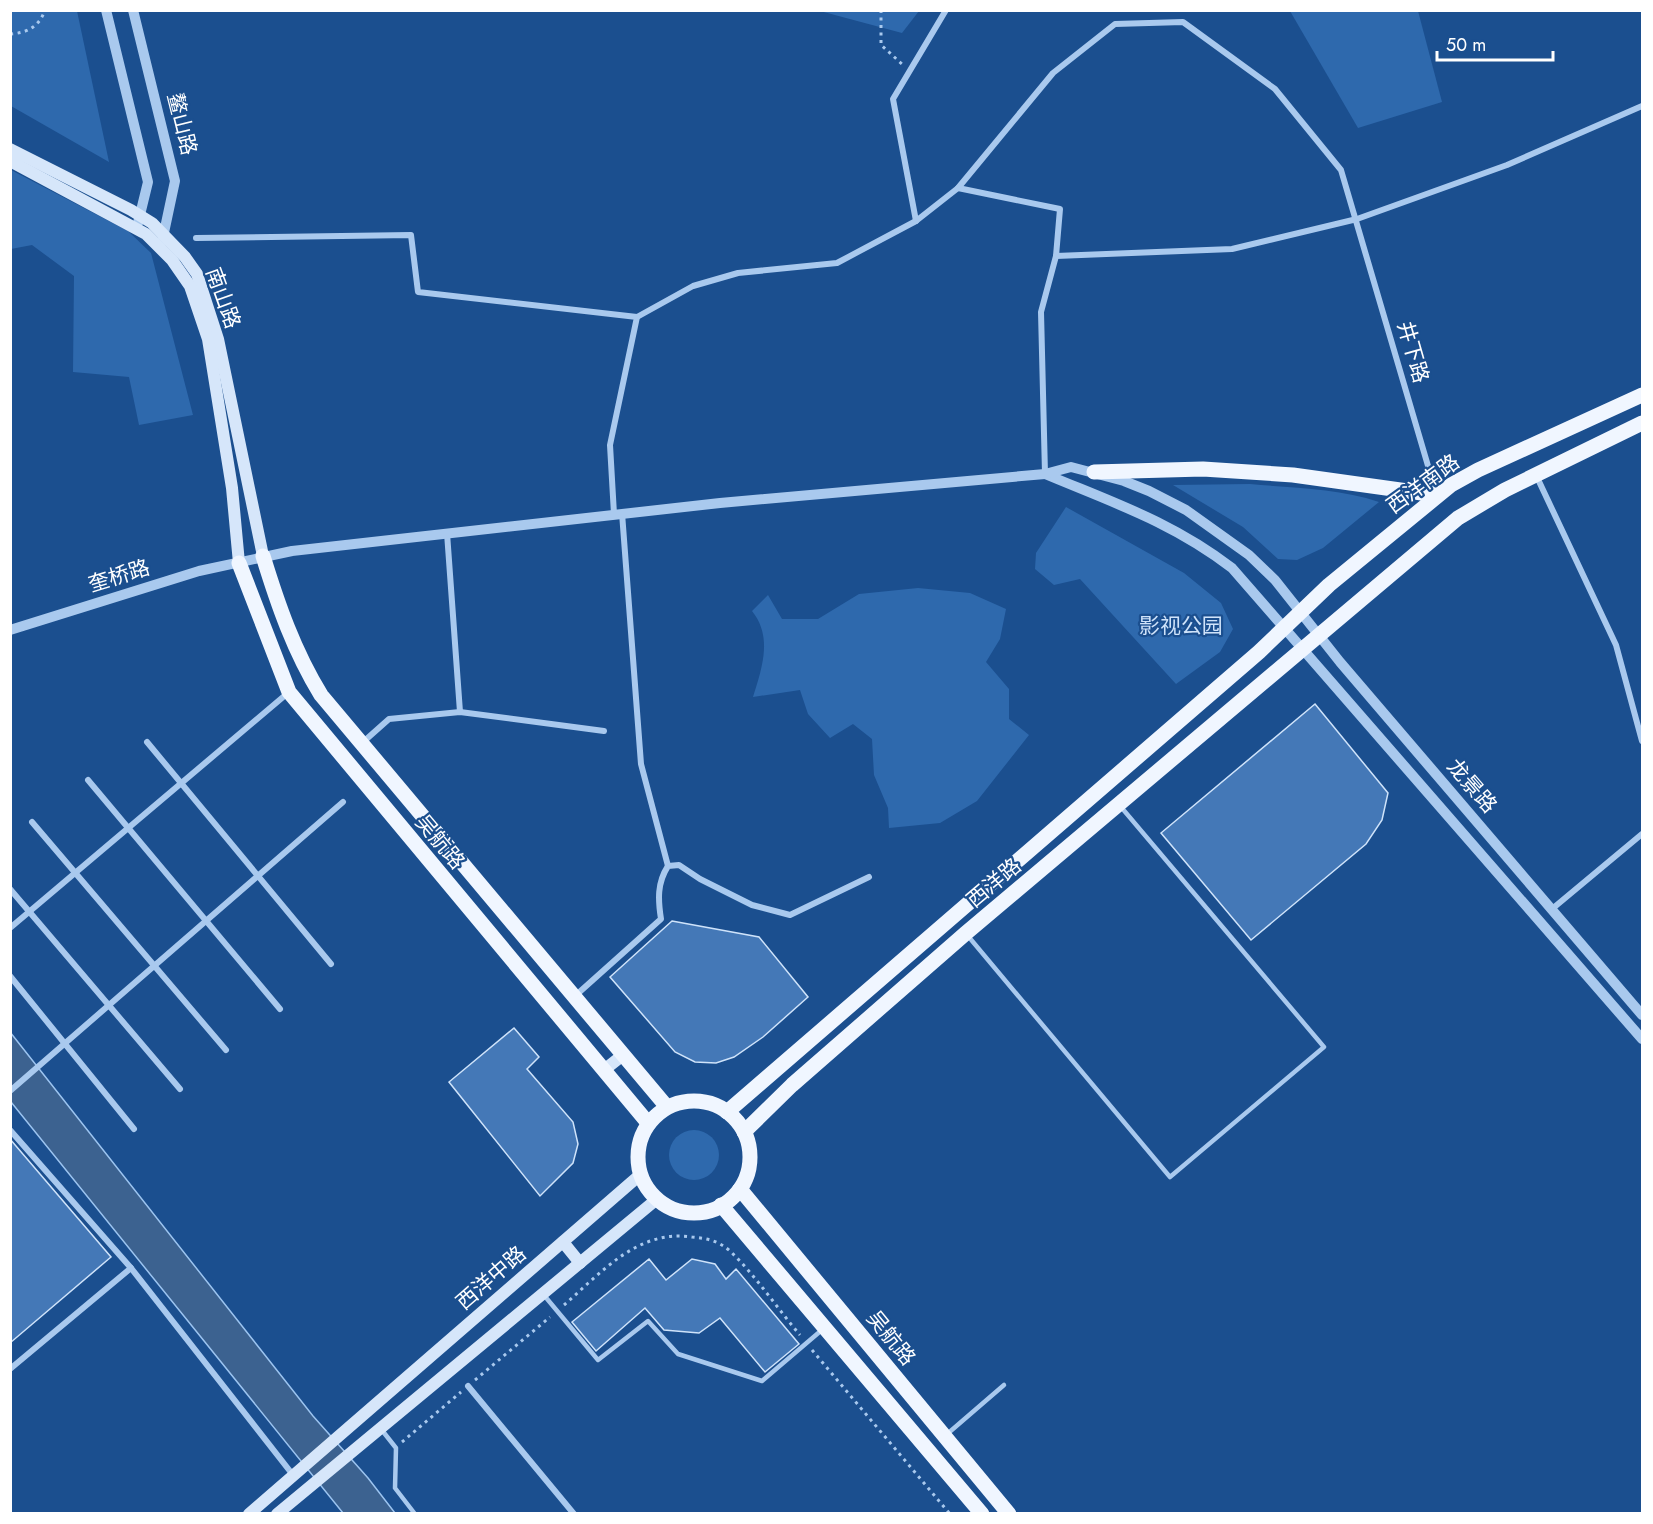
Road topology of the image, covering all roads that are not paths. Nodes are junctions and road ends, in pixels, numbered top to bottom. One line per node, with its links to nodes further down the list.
1 (106, 10): 9 (street)
2 (133, 10): 11 (street, 鳌山路)
3 (946, 10): 10 (street)
4 (1642, 106): 8 (street)
5 (10, 148): 9 (main road, 南山路)
6 (10, 161): 9 (main road, 南山路)
7 (958, 189): 8 (street, 井下路); 10 (street, 井下路); 14 (street)
8 (1357, 219): 14 (street); 21 (street, 井下路)
9 (138, 221): 11 (main road, 南山路); 13 (main road, 南山路)
10 (916, 221): 15 (street, 井下路)
11 (164, 233): 13 (street, 鳌山路); 24 (main road, 南山路)
12 (196, 238): 15 (street)
13 (161, 248): 25 (main road, 南山路)
14 (1056, 256): 19 (street)
15 (637, 317): 22 (street)
16 (1642, 395): 21 (main road, 西洋南路)
17 (1642, 423): 20 (main road)
18 (1094, 472): 19 (street, 龙景路); 21 (main road); 26 (street, 龙景路)
19 (1045, 474): 22 (street, 龙景路); 27 (street)
20 (1536, 475): 29 (main road); 35 (street)
21 (1436, 495): 26 (main road, 西洋南路)
22 (618, 514): 23 (street, 奎桥路); 45 (street)
23 (447, 533): 24 (street, 奎桥路); 33 (street)
24 (262, 556): 25 (street, 奎桥路); 37 (main road, 吴航路)
25 (239, 563): 28 (street, 奎桥路); 32 (main road, 吴航路)
26 (1301, 614): 27 (main road, 西洋南路); 29 (street, 龙景路)
27 (1286, 628): 30 (street); 31 (main road, 西洋南路)
28 (10, 630)
29 (1318, 635): 30 (main road); 50 (street, 龙景路)
30 (1303, 648): 41 (main road, 西洋路); 62 (street)
31 (1259, 652): 66 (main road, 西洋路)
32 (289, 692): 39 (street); 67 (main road, 吴航路)
33 (460, 712): 34 (street); 37 (street)
34 (604, 731)
35 (1642, 741)
36 (147, 742): 39 (street)
37 (362, 743): 58 (main road, 吴航路)
38 (88, 780): 43 (street)
39 (182, 783): 43 (street); 47 (street)
40 (343, 802): 47 (street)
41 (1119, 804): 54 (main road, 西洋路); 54 (lane)
42 (32, 822): 46 (street)
43 (129, 828): 46 (street); 52 (street)
44 (1642, 834): 50 (street)
45 (668, 866): 48 (street); 58 (street)
46 (76, 873): 51 (street); 56 (street)
47 (258, 876): 52 (street); 55 (street)
48 (869, 877)
49 (10, 889): 51 (street)
50 (1552, 909): 61 (street, 龙景路)
51 (30, 912): 53 (street); 59 (street)
52 (207, 921): 56 (street); 60 (street)
53 (10, 928)
54 (966, 933): 68 (main road, 西洋路)
55 (331, 964)
56 (155, 966): 59 (street); 64 (street)
57 (10, 976): 63 (street)
58 (574, 997): 65 (main road, 吴航路)
59 (110, 1006): 63 (street); 69 (street)
60 (280, 1009)
61 (1642, 1015)
62 (1642, 1039)
63 (65, 1044): 70 (street); 74 (street)
64 (226, 1050)
65 (623, 1054): 67 (main road); 71 (main road, 吴航路)
66 (778, 1068): 68 (main road); 72 (main road, 西洋路)
67 (604, 1070): 73 (main road, 吴航路)
68 (792, 1085): 76 (main road, 西洋路)
69 (180, 1089)
70 (10, 1091)
71 (667, 1107): 72 (main road); 73 (main road)
72 (727, 1112): 76 (main road)
73 (648, 1123): 77 (main road)
74 (134, 1129)
75 (10, 1130): 84 (street)
76 (744, 1132): 78 (main road)
77 (641, 1174): 79 (main road); 81 (main road, 西洋中路)
78 (740, 1189): 80 (main road); 83 (main road, 吴航路)
79 (657, 1199): 80 (main road); 82 (main road, 西洋中路)
80 (722, 1206): 85 (main road, 吴航路)
81 (563, 1242): 82 (main road); 93 (main road, 西洋中路)
82 (580, 1263): 86 (main road, 西洋中路)
83 (806, 1267): 85 (main road); 92 (main road, 吴航路)
84 (131, 1268): 88 (street); 93 (street)
85 (787, 1283): 87 (main road, 吴航路)
86 (543, 1294): 87 (lane); 91 (main road, 西洋中路)
87 (825, 1328): 98 (main road, 吴航路)
88 (10, 1369)
89 (1004, 1385): 92 (lane)
90 (468, 1386): 97 (street)
91 (380, 1427): 94 (main road, 西洋中路); 96 (lane)
92 (944, 1437): 99 (main road, 吴航路)
93 (294, 1476): 95 (main road, 西洋中路)
94 (281, 1509)
95 (249, 1514)
96 (415, 1514)
97 (574, 1514)
98 (982, 1514)
99 (1009, 1514)

